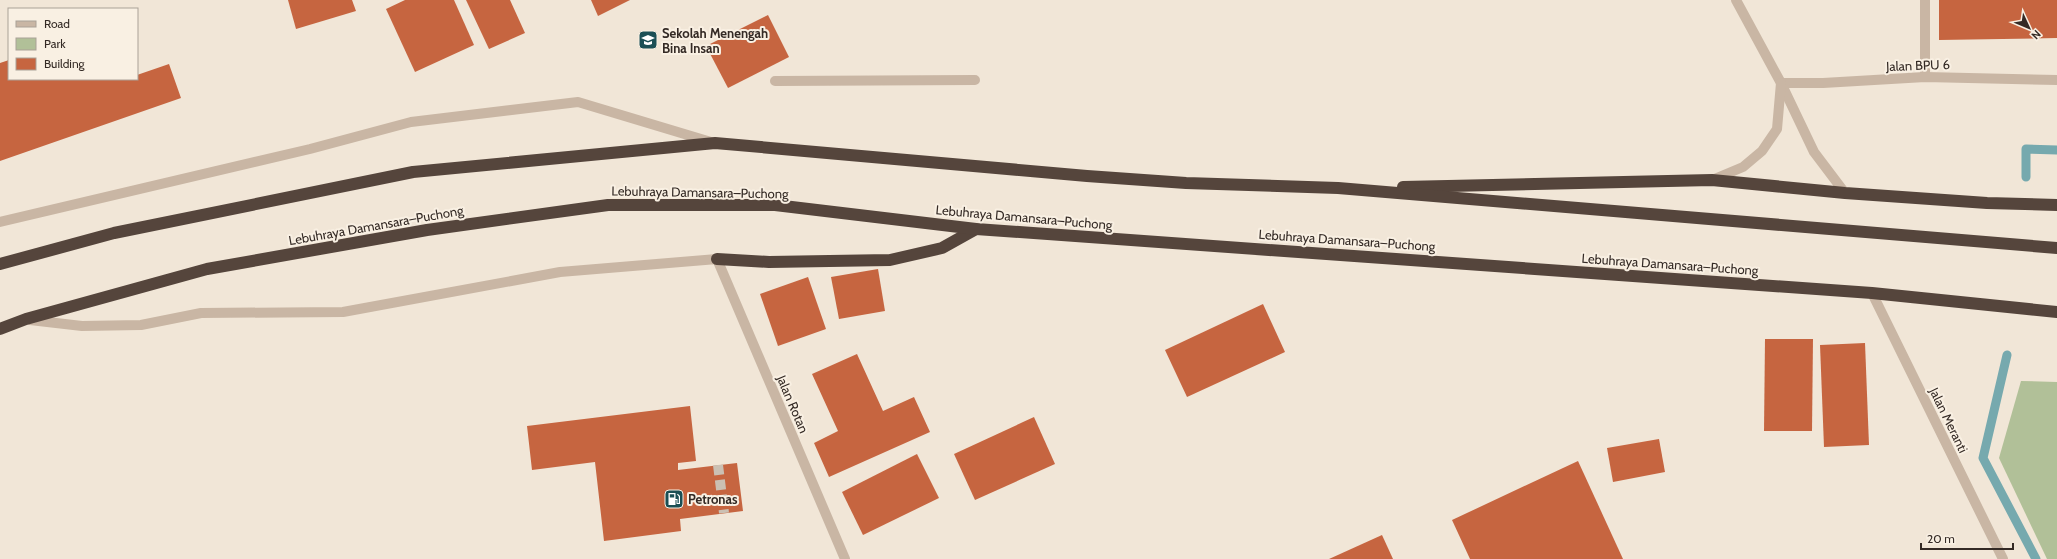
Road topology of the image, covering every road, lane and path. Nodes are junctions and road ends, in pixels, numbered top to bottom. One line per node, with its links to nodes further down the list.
1 (1736, 0): 7 (street)
2 (1925, 0): 3 (street)
3 (1925, 76): 5 (street, Jalan BPU 6); 7 (street, Jalan BPU 6)
4 (975, 80): 6 (street)
5 (2057, 80)
6 (775, 81)
7 (1781, 83): 9 (street); 11 (street)
8 (715, 143): 10 (highway); 13 (street); 17 (highway)
9 (1712, 180): 10 (highway); 11 (highway)
10 (1338, 188): 15 (highway)
11 (1845, 193): 12 (highway)
12 (2057, 205)
13 (0, 222)
14 (976, 229): 16 (highway); 18 (highway, Lebuhraya Damansara–Puchong); 20 (highway, Lebuhraya Damansara–Puchong)
15 (2057, 248)
16 (717, 258): 20 (street); 22 (street, Jalan Rotan)
17 (0, 264)
18 (1872, 293): 19 (highway, Lebuhraya Damansara–Puchong); 23 (street, Jalan Meranti)
19 (2057, 312)
20 (26, 319): 21 (highway, Lebuhraya Damansara–Puchong)
21 (0, 329)
22 (846, 559)
23 (2003, 559)

